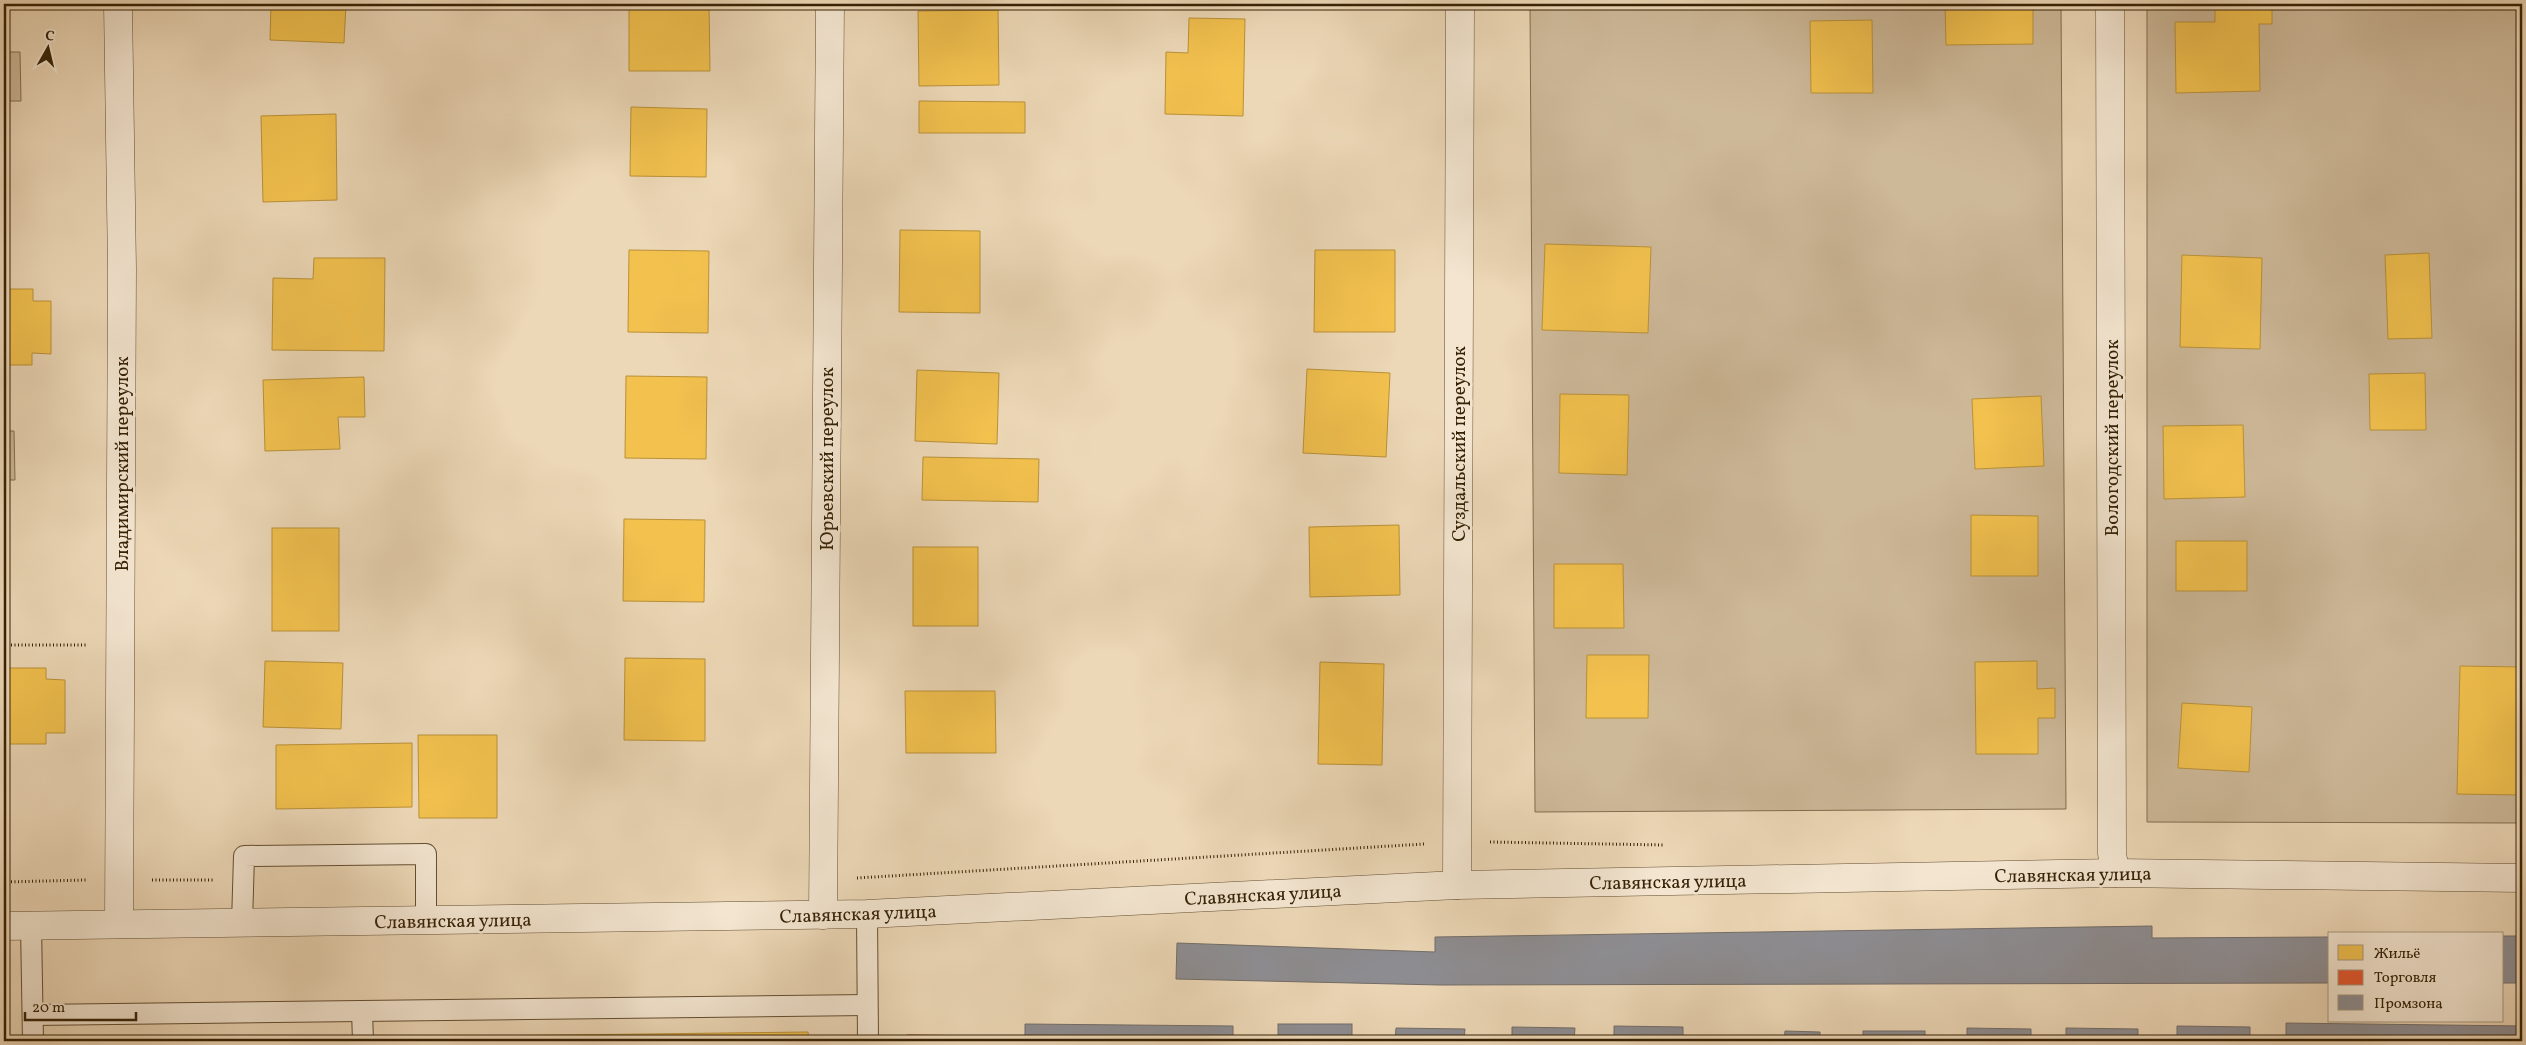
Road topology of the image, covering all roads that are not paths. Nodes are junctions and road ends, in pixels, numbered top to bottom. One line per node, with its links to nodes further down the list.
1 (118, 4): 12 (street, Владимирский переулок)
2 (830, 4): 9 (street, Юрьевский переулок)
3 (1460, 4): 7 (street, Суздальский переулок)
4 (2110, 4): 5 (street, Вологодский переулок)
5 (2115, 873): 6 (street, Славянская улица); 7 (street, Славянская улица)
6 (2522, 878)
7 (1457, 885): 8 (street, Славянская улица)
8 (867, 914): 9 (street, Славянская улица); 15 (lane)
9 (823, 915): 10 (street, Славянская улица)
10 (426, 920): 11 (street, Славянская улица); 11 (lane)
11 (242, 922): 12 (street, Славянская улица)
12 (120, 924): 13 (street, Славянская улица)
13 (31, 925): 14 (street, Славянская улица); 17 (lane)
14 (4, 926)
15 (867, 1005): 16 (lane); 20 (lane)
16 (362, 1011): 17 (lane); 19 (lane)
17 (32, 1015): 18 (lane)
18 (33, 1041)
19 (364, 1041)
20 (868, 1041)

